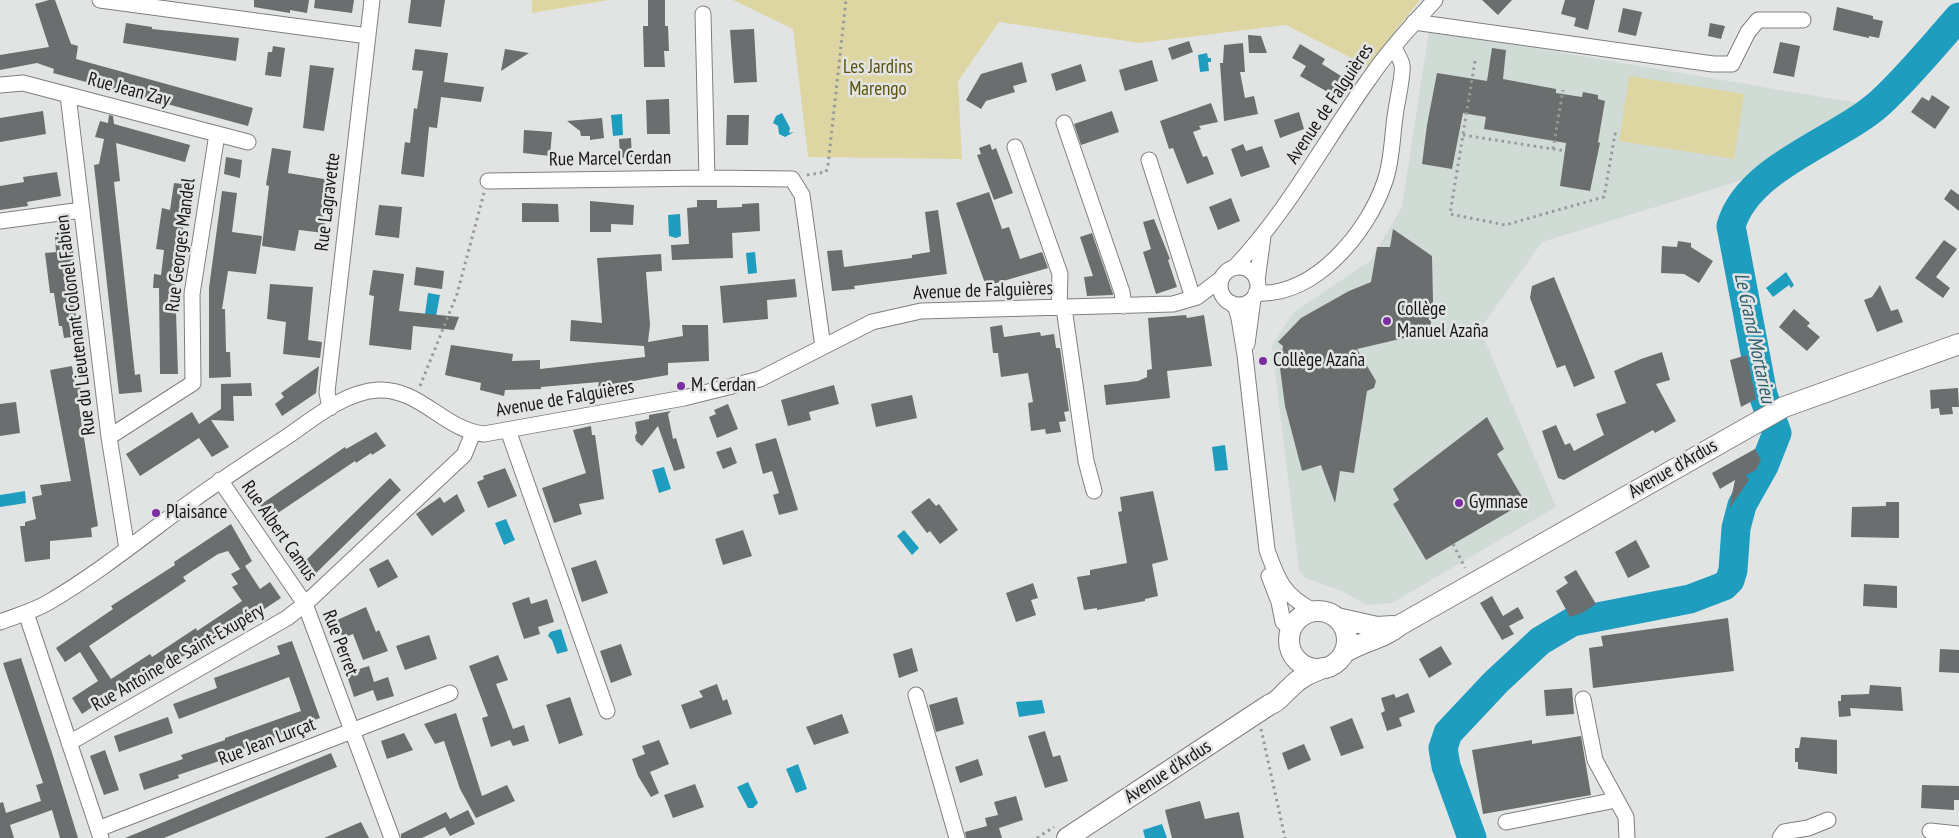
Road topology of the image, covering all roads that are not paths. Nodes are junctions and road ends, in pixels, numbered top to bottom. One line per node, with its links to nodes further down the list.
1 (100, 0): 7 (street)
2 (372, 0): 7 (street, Rue Lagravette)
3 (1435, 0): 6 (street, Avenue de Falguières)
4 (703, 14): 16 (street)
5 (1803, 20): 6 (street)
6 (1414, 22): 8 (street, Avenue de Falguières)
7 (368, 36): 31 (street, Rue Lagravette)
8 (1394, 48): 20 (street, Avenue de Falguières); 23 (street)
9 (0, 85): 10 (street, Rue Jean Zay)
10 (68, 95): 12 (street, Rue Jean Zay); 18 (street, Rue du Lieutenant Colonel Fabien)
11 (1064, 123): 26 (street)
12 (217, 134): 13 (street, Rue Jean Zay); 34 (street, Rue Georges Mandel)
13 (248, 142)
14 (1015, 147): 27 (street)
15 (1149, 160): 24 (street)
16 (707, 178): 17 (street, Rue Marcel Cerdan); 29 (street, Rue Marcel Cerdan)
17 (488, 181)
18 (82, 210): 19 (street); 34 (street, Rue du Lieutenant Colonel Fabien)
19 (0, 221)
20 (1264, 234): 21 (street, Avenue de Falguières); 23 (street, Avenue de Falguières)
21 (1234, 268): 22 (street); 23 (street)
22 (1222, 278): 24 (street, Avenue de Falguières); 25 (street)
23 (1256, 291): 25 (street); 30 (street, Avenue de Falguières)
24 (1195, 298): 25 (street, Avenue de Falguières); 26 (street, Avenue de Falguières)
25 (1228, 301): 30 (street)
26 (1124, 306): 27 (street, Avenue de Falguières)
27 (1061, 308): 29 (street, Avenue de Falguières); 36 (street)
28 (1959, 344): 44 (main road, Avenue d'Ardus)
29 (823, 347): 32 (street, Avenue de Falguières)
30 (1245, 355): 38 (street)
31 (330, 408): 33 (street, Avenue de Falguières); 35 (street, Avenue de Falguières)
32 (508, 430): 33 (street, Avenue de Falguières); 52 (street)
33 (473, 433): 39 (street, Rue Perret)
34 (109, 437): 37 (street, Rue du Lieutenant Colonel Fabien)
35 (220, 480): 37 (street, Avenue de Falguières); 39 (street, Rue Albert Camus)
36 (1094, 491)
37 (126, 549): 41 (street, Avenue de Falguières)
38 (1268, 550): 40 (street); 45 (street)
39 (304, 604): 53 (street, Rue Perret); 54 (street, Rue Antoine de Saint-Exupéry)
40 (1314, 611): 42 (main road); 45 (main road)
41 (26, 613): 43 (street, Avenue de Falguières); 54 (street)
42 (1337, 618): 44 (main road, Avenue d'Ardus); 46 (main road)
43 (0, 622)
44 (1400, 625): 46 (main road, Avenue d'Ardus)
45 (1291, 638): 47 (main road); 51 (main road, Avenue d'Ardus)
46 (1344, 653): 47 (main road)
47 (1323, 668): 51 (main road, Avenue d'Ardus)
48 (450, 693): 53 (street, Rue Jean Lurçat)
49 (916, 695): 62 (street)
50 (1583, 699): 55 (street)
51 (1269, 705): 63 (main road, Avenue d'Ardus)
52 (607, 711)
53 (352, 731): 59 (street, Rue Jean Lurçat); 61 (street, Rue Perret)
54 (69, 743): 59 (street)
55 (1616, 800): 57 (street); 64 (street)
56 (1828, 820): 65 (street)
57 (1506, 822)
58 (1930, 832): 60 (street)
59 (99, 834)
60 (1959, 834)
61 (392, 838)
62 (957, 838)
63 (1067, 838)
64 (1627, 838)
65 (1780, 838)

